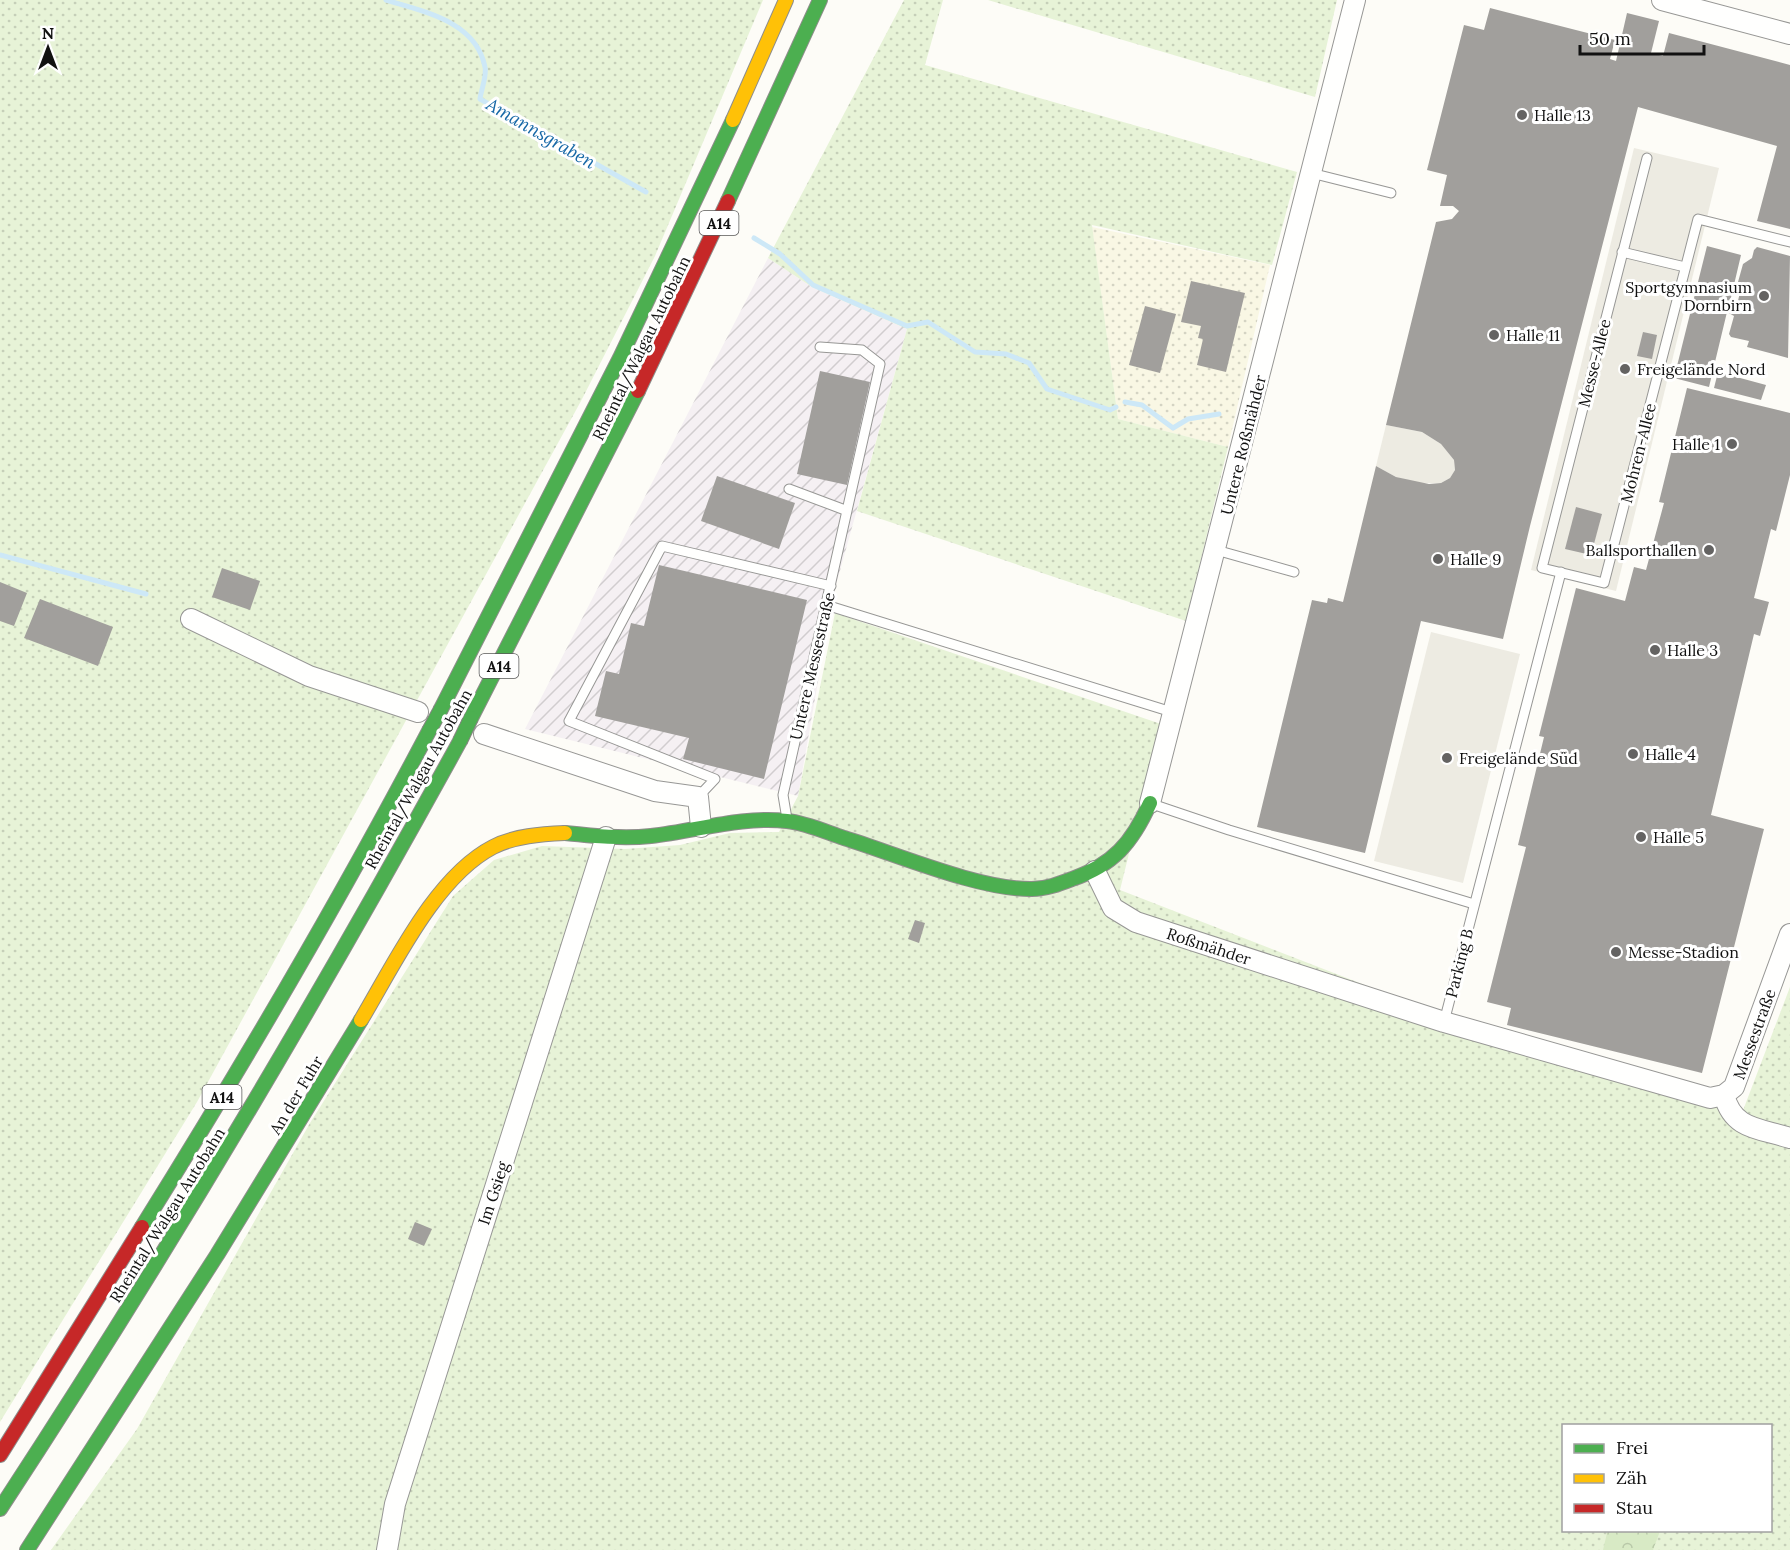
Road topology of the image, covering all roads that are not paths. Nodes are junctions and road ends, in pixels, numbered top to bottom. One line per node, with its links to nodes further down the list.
1 (786, 0): 35 (main road, Rheintal/Walgau Autobahn / A14, bridge)
2 (820, 0): 36 (main road, Rheintal/Walgau Autobahn / A14, bridge)
3 (1355, 0): 7 (street, Untere Roßmähder)
4 (1662, 0): 5 (street)
5 (1790, 34)
6 (1647, 158): 10 (lane, Messe-Allee)
7 (1311, 173): 8 (lane); 15 (street, Untere Roßmähder)
8 (1391, 194)
9 (1790, 242): 11 (lane, Mohren-Allee)
10 (1623, 252): 11 (lane); 17 (lane, Messe-Allee)
11 (1685, 267): 17 (lane, Mohren-Allee)
12 (820, 347): 14 (lane, Untere Messestraße)
13 (789, 489): 14 (lane)
14 (845, 510): 18 (lane, Untere Messestraße)
15 (1216, 550): 16 (lane); 22 (street, Untere Roßmähder)
16 (1294, 572)
17 (1561, 572): 30 (lane, Parking B)
18 (831, 586): 19 (lane, Untere Messestraße); 24 (lane)
19 (826, 605): 22 (lane); 26 (lane, Untere Messestraße)
20 (191, 619): 21 (street)
21 (418, 712)
22 (1175, 713): 25 (street, Untere Roßmähder)
23 (484, 734): 24 (street)
24 (698, 797): 27 (street)
25 (1150, 803): 29 (main road, Untere Roßmähder); 30 (lane)
26 (788, 821): 27 (main road); 29 (main road)
27 (701, 827): 28 (main road, An der Fuhr)
28 (606, 837): 37 (main road, An der Fuhr); 38 (street, Im Gsieg)
29 (1095, 872): 32 (street, Roßmähder)
30 (1474, 904): 32 (lane, Parking B)
31 (1790, 934): 33 (street, Messestraße)
32 (1444, 1022): 33 (street, Roßmähder)
33 (1724, 1095): 34 (street)
34 (1790, 1138)
35 (0, 1455)
36 (0, 1509)
37 (27, 1550)
38 (387, 1550)

